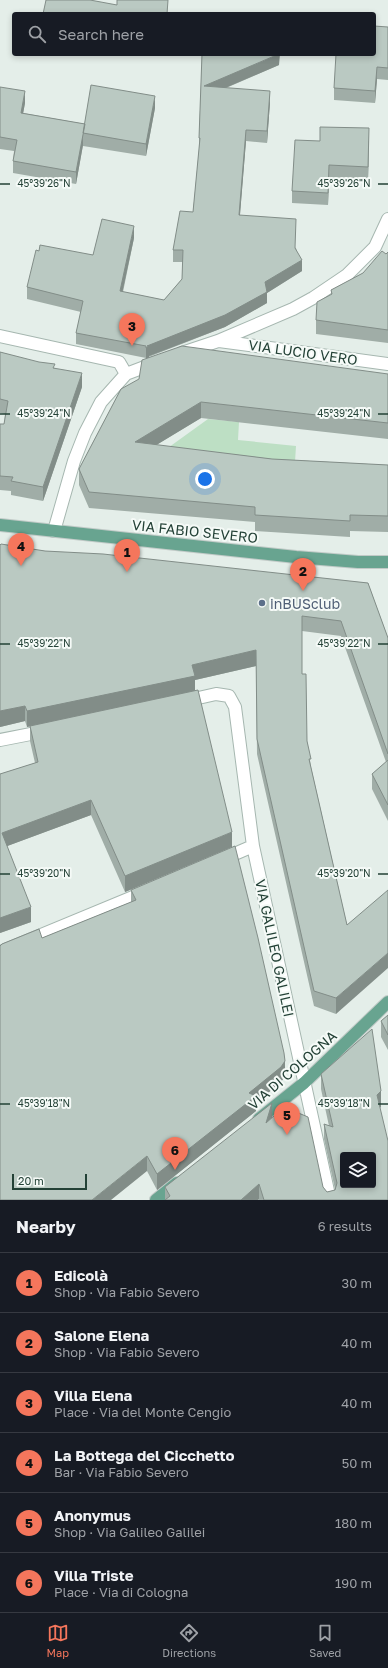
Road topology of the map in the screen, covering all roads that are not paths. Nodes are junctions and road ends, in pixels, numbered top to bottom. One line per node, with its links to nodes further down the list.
1 (388, 219): 3 (street)
2 (0, 336): 5 (street)
3 (218, 341): 4 (street, VIA LUCIO VERO); 5 (street)
4 (388, 364)
5 (126, 374): 7 (street)
6 (2, 527): 7 (main road, VIA FABIO SEVERO)
7 (54, 531): 8 (main road, VIA FABIO SEVERO)
8 (388, 562)
9 (177, 702): 12 (street, VIA GALILEO GALILEI)
10 (54, 729): 11 (street)
11 (0, 740)
12 (253, 846): 13 (street); 17 (street, VIA GALILEO GALILEI)
13 (209, 865)
14 (158, 886): 15 (street)
15 (0, 952)
16 (388, 1002): 17 (main road, VIA DI COLOGNA)
17 (304, 1083): 18 (main road, VIA DI COLOGNA); 21 (street, VIA GALILEO GALILEI)
18 (250, 1126)
19 (187, 1176): 20 (main road)
20 (156, 1200)
21 (330, 1200)

